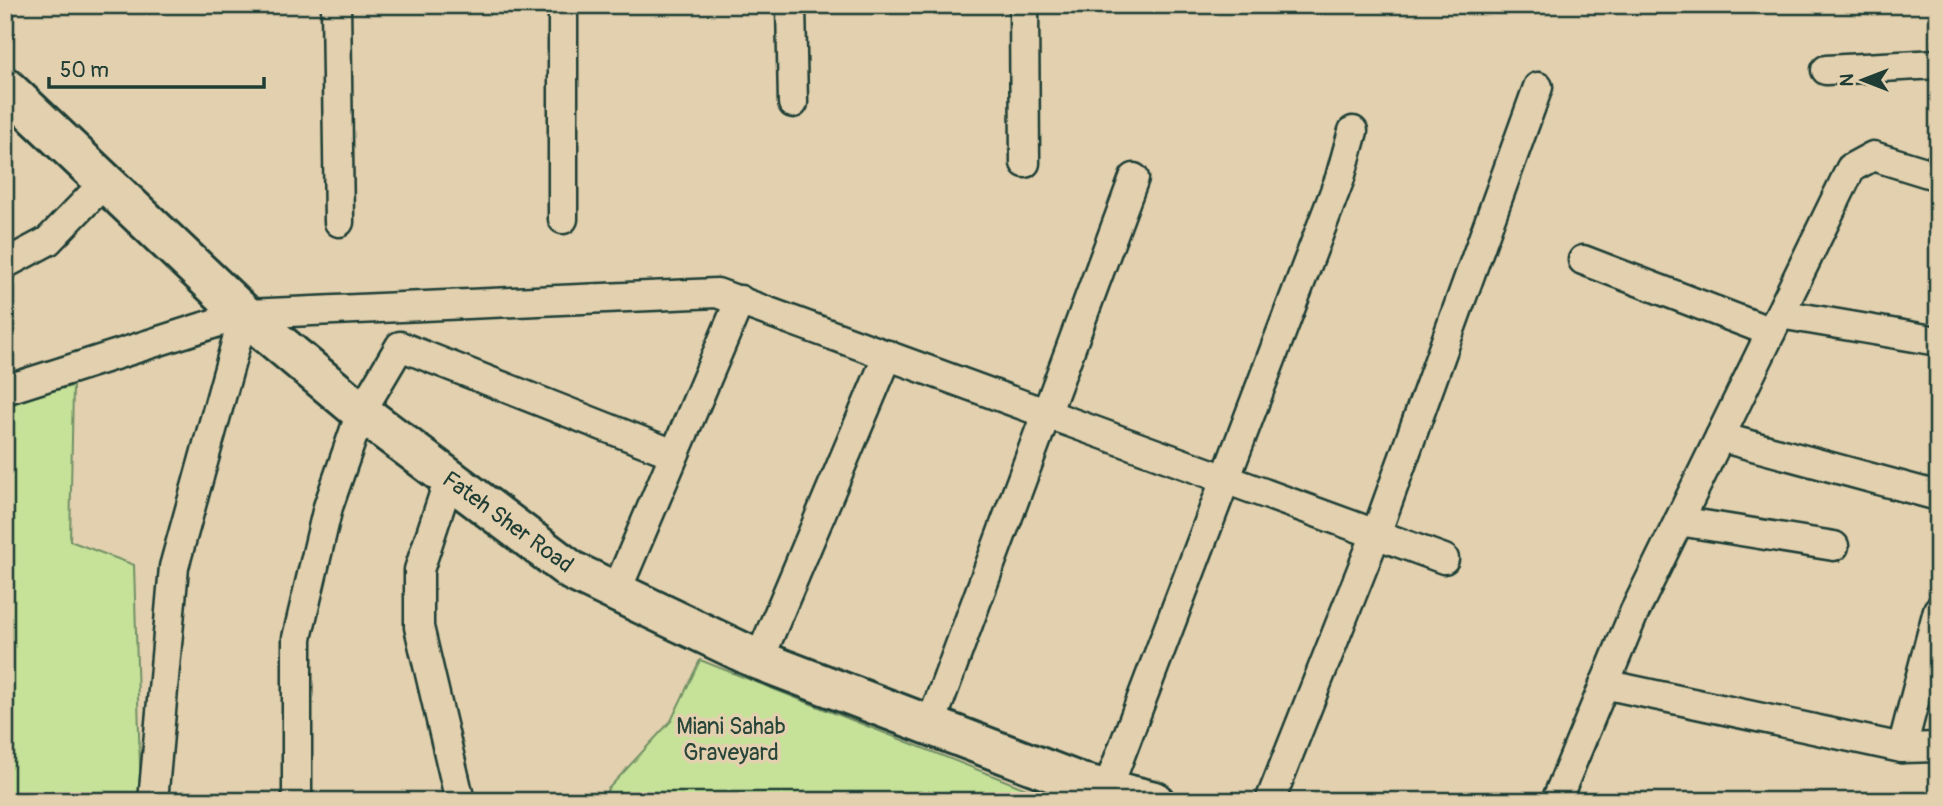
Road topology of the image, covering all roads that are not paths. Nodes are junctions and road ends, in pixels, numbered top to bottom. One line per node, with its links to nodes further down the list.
1 (336, 5): 16 (street)
2 (563, 5): 15 (street)
3 (791, 5): 9 (street)
4 (1024, 5): 11 (street)
5 (1938, 64): 6 (street)
6 (1826, 70)
7 (5, 87): 14 (street, Fateh Sher Road)
8 (1538, 87): 33 (street)
9 (793, 103)
10 (1353, 131): 30 (street)
11 (1025, 163)
12 (1938, 176): 21 (street)
13 (1134, 178): 26 (street)
14 (106, 181): 18 (street); 20 (street, Fateh Sher Road)
15 (563, 219)
16 (339, 222)
17 (1583, 260): 21 (street)
18 (5, 264)
19 (740, 300): 20 (street); 23 (street); 28 (street)
20 (244, 314): 24 (street); 25 (street, Fateh Sher Road); 44 (street)
21 (1775, 323): 22 (street); 27 (street)
22 (1938, 341)
23 (888, 355): 26 (street); 38 (street)
24 (5, 390)
25 (361, 412): 28 (street); 29 (street, Fateh Sher Road); 45 (street)
26 (1046, 413): 30 (street); 40 (street)
27 (1720, 437): 31 (street); 32 (street)
28 (674, 454): 36 (street)
29 (449, 479): 36 (street, Fateh Sher Road); 46 (street)
30 (1225, 479): 33 (street); 43 (street)
31 (1938, 496)
32 (1679, 521): 34 (street); 39 (street)
33 (1376, 534): 35 (street); 48 (street)
34 (1834, 546)
35 (1444, 559)
36 (616, 592): 38 (street, Fateh Sher Road)
37 (1938, 610): 42 (street)
38 (759, 660): 40 (street, Fateh Sher Road)
39 (1604, 684): 42 (street); 49 (street)
40 (930, 726): 43 (street, Fateh Sher Road)
41 (1938, 747): 42 (street)
42 (1902, 748)
43 (1107, 789): 47 (street, Fateh Sher Road)
44 (153, 801)
45 (297, 801)
46 (460, 801)
47 (1154, 801)
48 (1270, 801)
49 (1556, 801)

